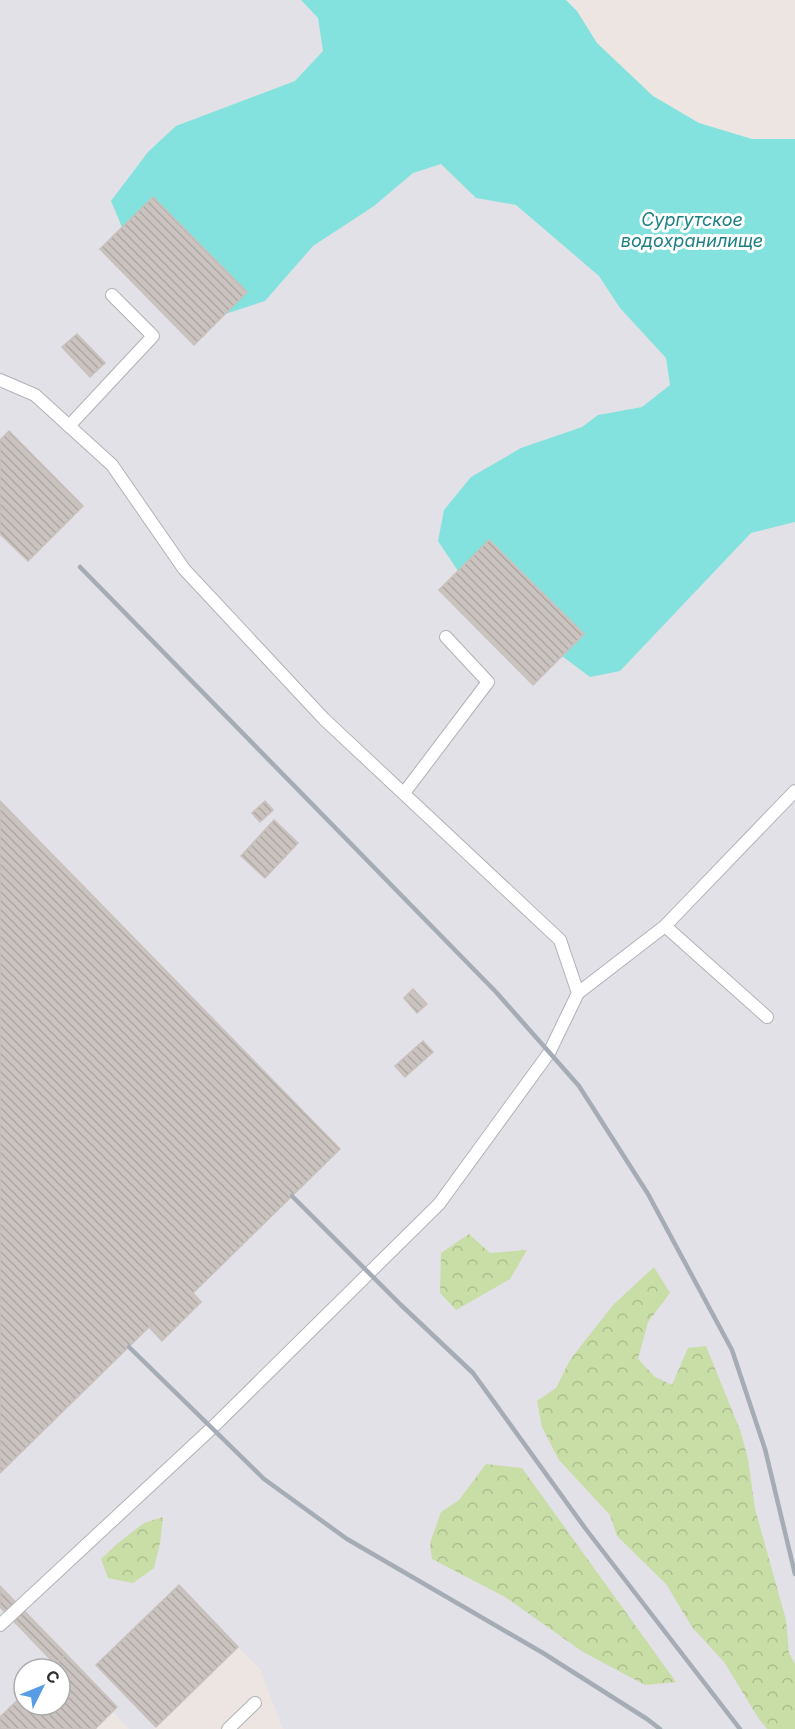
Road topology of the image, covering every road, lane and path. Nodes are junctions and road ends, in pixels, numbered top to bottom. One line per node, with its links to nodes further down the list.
1 (112, 295): 3 (lane)
2 (0, 380): 3 (lane)
3 (69, 426): 6 (lane)
4 (446, 636): 6 (lane)
5 (795, 791): 7 (lane)
6 (404, 793): 8 (lane)
7 (664, 926): 8 (lane); 9 (lane)
8 (578, 993): 10 (lane)
9 (767, 1017)
10 (0, 1625)
11 (255, 1703): 12 (lane)
12 (228, 1729)

